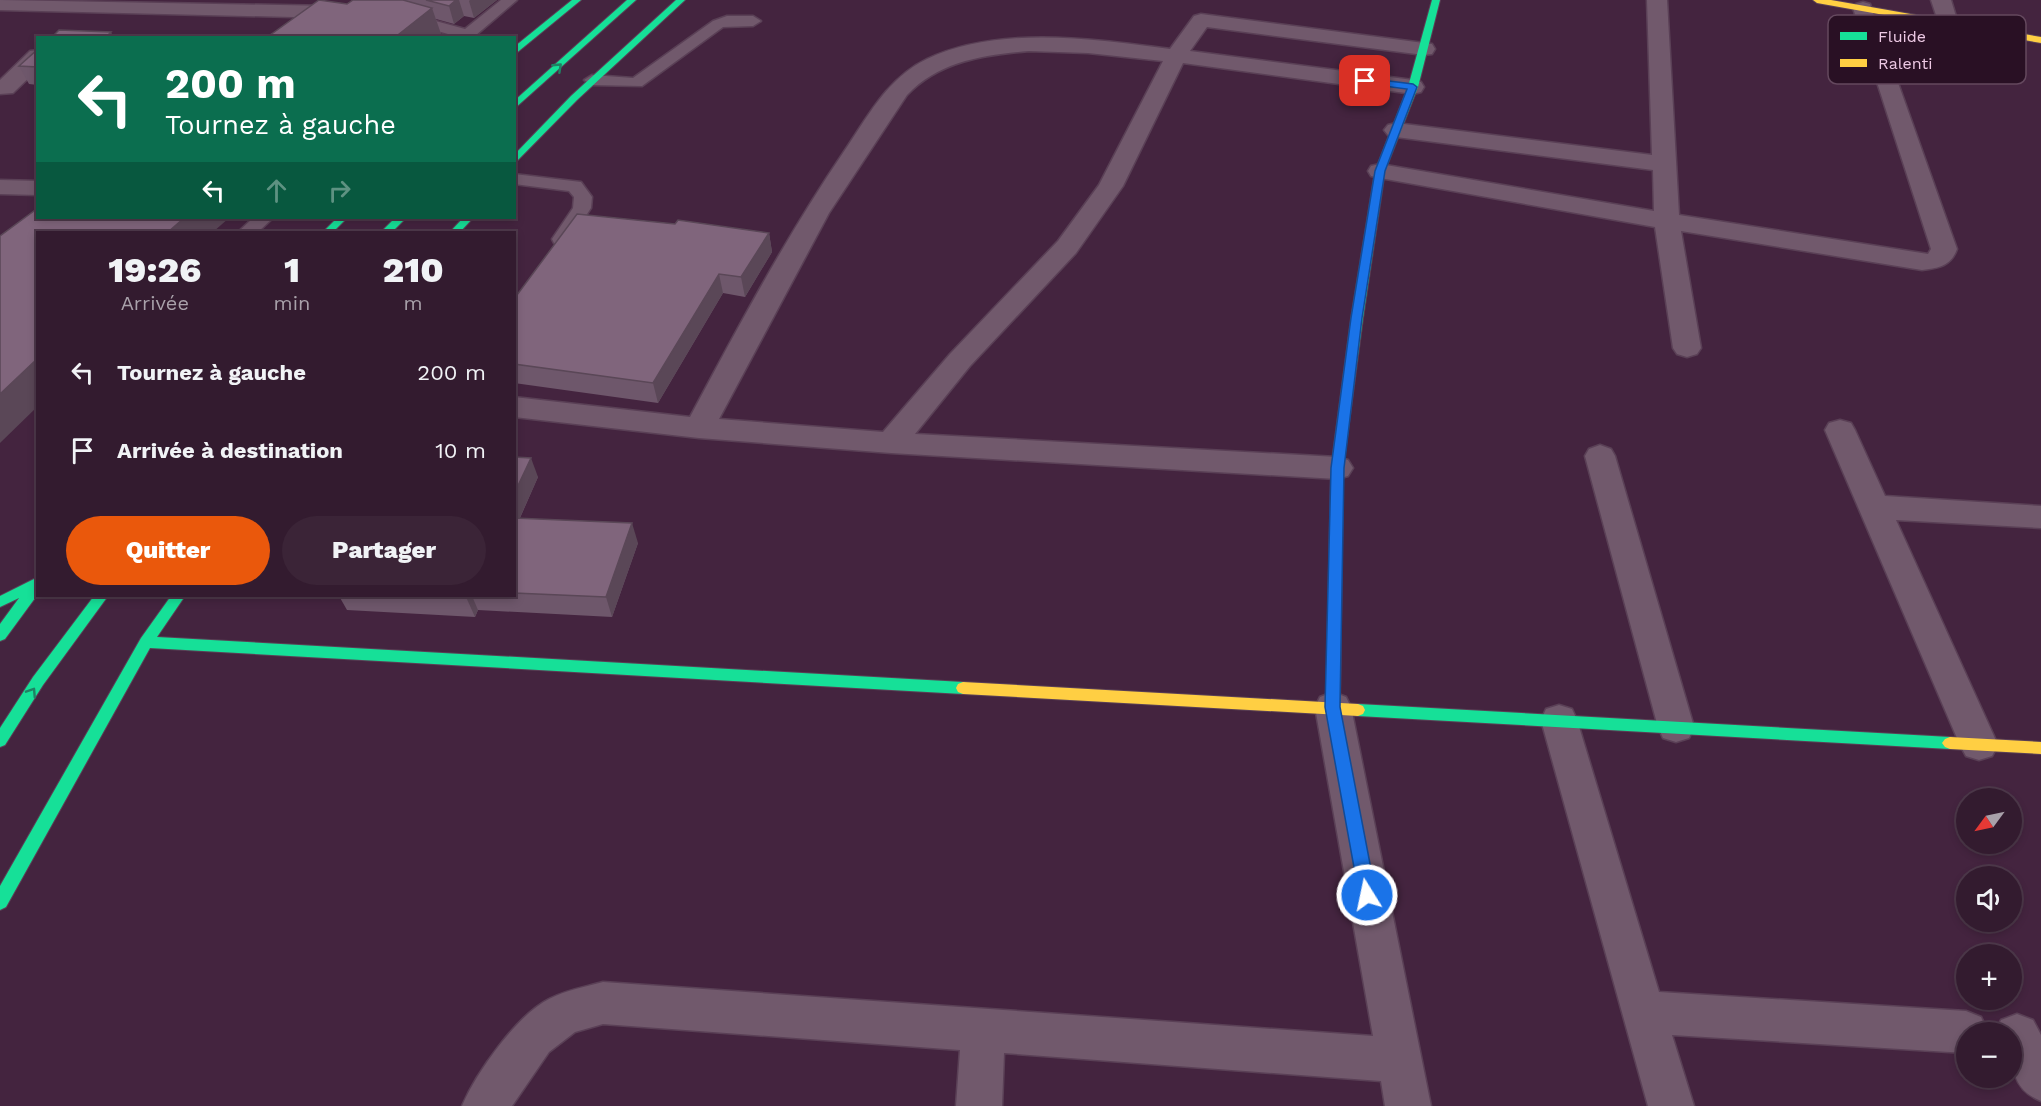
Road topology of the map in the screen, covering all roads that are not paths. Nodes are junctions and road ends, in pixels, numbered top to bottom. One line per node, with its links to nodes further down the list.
1 (389, 0): 23 (lane)
2 (510, 0): 23 (lane)
3 (577, 0): 27 (main road)
4 (632, 0): 35 (main road, one-way to 4)
5 (681, 0): 30 (main road)
6 (1436, 0): 26 (main road)
7 (1657, 0): 38 (street)
8 (1817, 0): 15 (main road)
9 (1941, 0): 19 (street)
10 (52, 3): 11 (street); 13 (street)
11 (0, 4)
12 (175, 4): 13 (street); 14 (street)
13 (91, 6): 21 (street)
14 (341, 6): 22 (street)
15 (1863, 8): 17 (street); 18 (main road)
16 (1206, 10): 26 (street); 28 (street)
17 (1865, 15)
18 (1902, 15)
19 (1945, 15)
20 (753, 21): 30 (lane)
21 (66, 30)
22 (303, 31)
23 (469, 36)
24 (2026, 37): 25 (main road)
25 (2041, 40)
26 (1424, 49): 32 (main road)
27 (516, 50)
28 (1176, 56): 32 (street); 55 (street); 57 (street)
29 (36, 58): 33 (street)
30 (592, 80): 37 (main road)
31 (1889, 84): 47 (street)
32 (1413, 87): 36 (main road)
33 (2, 88): 34 (street)
34 (36, 88)
35 (516, 104)
36 (1396, 130): 38 (street); 39 (main road)
37 (516, 159)
38 (1664, 164): 47 (street)
39 (1380, 171): 47 (street); 59 (main road)
40 (516, 179): 52 (lane)
41 (0, 187): 42 (street)
42 (36, 189)
43 (263, 219): 48 (lane)
44 (341, 219): 49 (main road)
45 (400, 219): 50 (main road)
46 (467, 219): 51 (main road)
47 (1667, 221): 53 (street)
48 (248, 231)
49 (329, 231)
50 (387, 231)
51 (456, 231)
52 (551, 254)
53 (1687, 348)
54 (516, 407): 55 (street)
55 (699, 428): 57 (street)
56 (1840, 430): 60 (street)
57 (891, 443): 59 (street)
58 (1600, 456): 71 (street)
59 (1338, 468): 69 (main road)
60 (1876, 507): 61 (street); 73 (street)
61 (2041, 517)
62 (36, 583): 66 (main road)
63 (36, 585): 67 (main road)
64 (100, 597): 72 (main road, one-way to 64)
65 (177, 597): 68 (main road)
66 (0, 602)
67 (0, 635)
68 (146, 642): 69 (main road); 75 (main road)
69 (1333, 707): 70 (main road); 80 (street)
70 (1559, 720): 71 (main road); 76 (street)
71 (1676, 727): 73 (main road)
72 (0, 741)
73 (1979, 745): 74 (main road)
74 (2041, 748)
75 (0, 902)
76 (1643, 1012): 78 (street); 85 (street)
77 (983, 1030): 80 (street); 82 (street); 83 (street)
78 (1956, 1031)
79 (2023, 1036): 81 (street)
80 (1398, 1060): 84 (street)
81 (2041, 1079)
82 (485, 1106)
83 (979, 1106)
84 (1408, 1106)
85 (1671, 1106)

